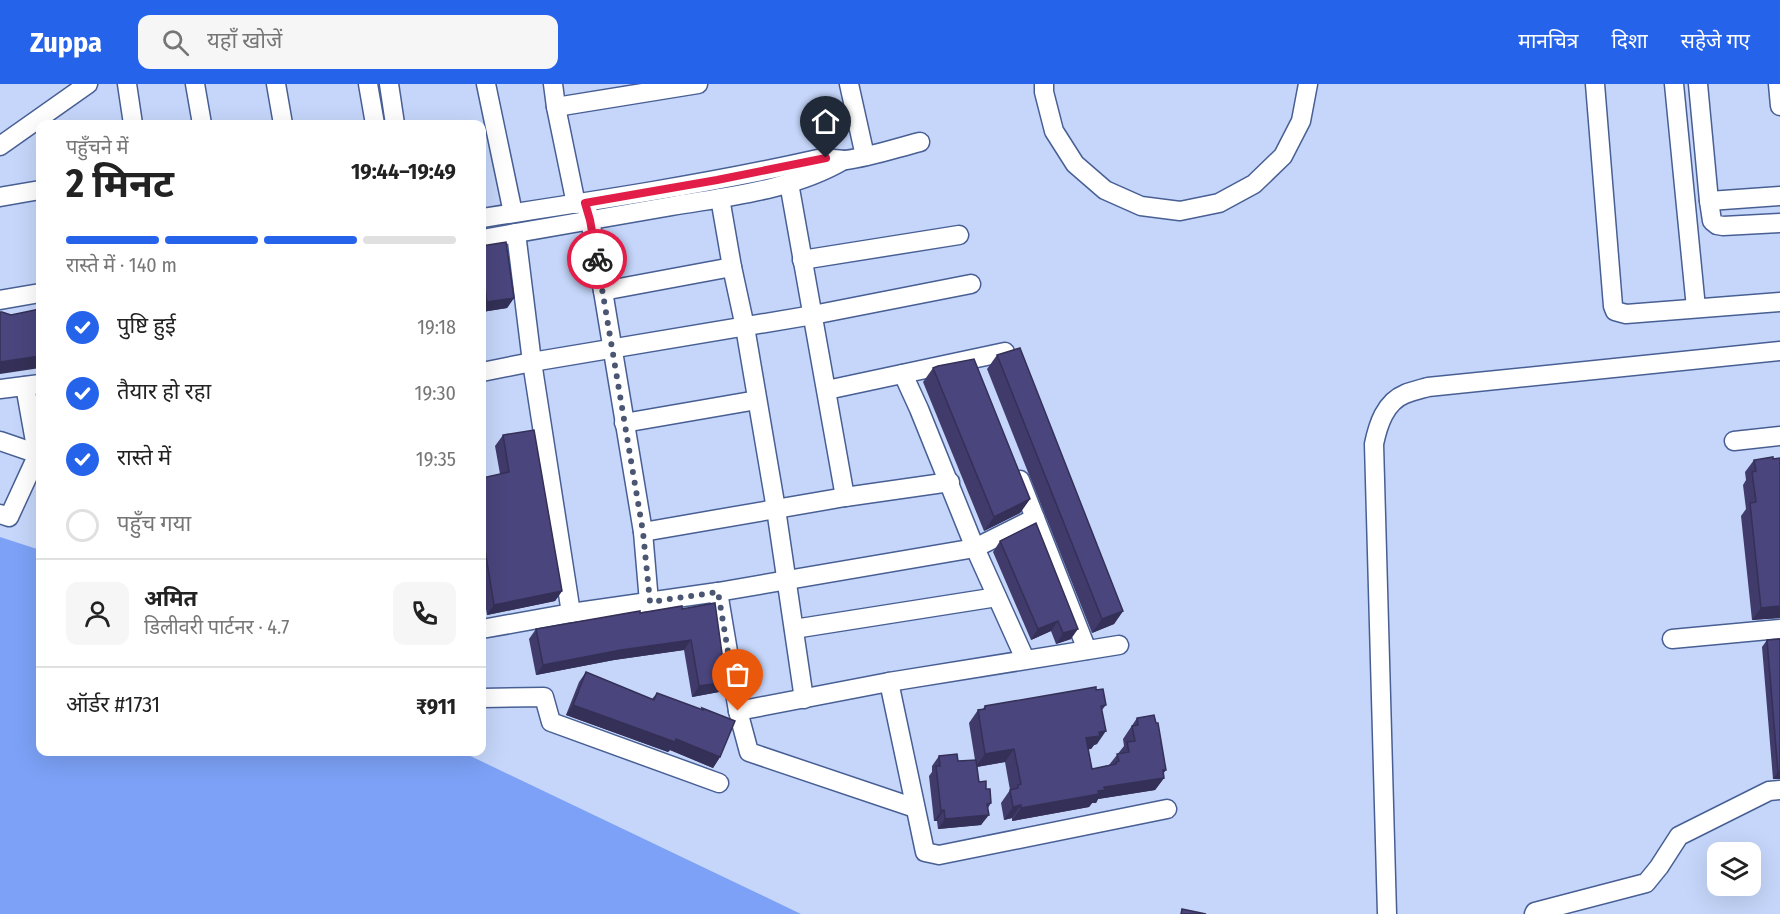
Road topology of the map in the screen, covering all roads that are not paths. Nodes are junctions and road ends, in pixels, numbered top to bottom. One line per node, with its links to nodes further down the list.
1 (87, 84): 19 (street)
2 (127, 84): 21 (street)
3 (195, 84): 22 (street)
4 (276, 84): 23 (street)
5 (368, 84): 24 (street)
6 (389, 84): 25 (street)
7 (486, 84): 37 (street)
8 (553, 84): 18 (street)
9 (698, 84): 18 (street)
10 (849, 84): 28 (street)
11 (1044, 84): 12 (street)
12 (1308, 84)
13 (1595, 84): 50 (street)
14 (1674, 84): 50 (street)
15 (1698, 84): 35 (street)
16 (1778, 84): 17 (street)
17 (1780, 106)
18 (556, 107): 36 (street)
19 (36, 120)
20 (36, 120): 27 (street)
21 (132, 120)
22 (201, 120)
23 (282, 120)
24 (374, 120)
25 (394, 120)
26 (920, 142): 28 (street)
27 (0, 146)
28 (865, 156): 29 (street)
29 (844, 160): 30 (street); 36 (street)
30 (789, 183): 34 (street); 43 (street)
31 (36, 191): 32 (street)
32 (0, 196)
33 (1780, 196): 35 (street)
34 (720, 198): 36 (street); 44 (street)
35 (1709, 201): 39 (street)
36 (584, 209): 37 (street); 40 (street); 46 (street)
37 (513, 213): 38 (street)
38 (486, 217)
39 (1780, 223)
40 (516, 233): 42 (street); 59 (street)
41 (959, 235): 43 (street)
42 (486, 238)
43 (802, 260): 52 (street)
44 (732, 267): 46 (street); 54 (street)
45 (971, 284): 52 (street)
46 (603, 291): 55 (street)
47 (36, 294): 48 (street)
48 (0, 300)
49 (1780, 302): 50 (street)
50 (1696, 308)
51 (36, 311): 53 (street)
52 (813, 315): 54 (street); 65 (street)
53 (0, 317)
54 (745, 327): 55 (street); 66 (street)
55 (612, 350): 59 (street); 67 (street)
56 (1780, 351): 102 (street)
57 (1005, 352): 58 (street)
58 (971, 359): 61 (street); 62 (street)
59 (532, 362): 60 (street); 86 (street)
60 (486, 371)
61 (903, 374): 65 (street); 75 (street)
62 (980, 380)
63 (33, 385): 64 (street); 68 (street)
64 (0, 389)
65 (827, 390): 76 (street)
66 (757, 400): 67 (street); 77 (street)
67 (624, 423): 80 (street)
68 (36, 426)
69 (1780, 436): 71 (street)
70 (0, 441): 72 (street)
71 (1734, 441)
72 (36, 453)
73 (36, 458): 78 (street)
74 (1014, 465): 79 (street)
75 (950, 482): 76 (street); 81 (street)
76 (845, 497): 77 (street)
77 (776, 509): 80 (street); 82 (street)
78 (0, 514)
79 (1035, 518): 81 (street); 92 (street)
80 (643, 532): 85 (street)
81 (975, 548): 82 (street); 84 (street)
82 (786, 580): 83 (street); 88 (street)
83 (718, 592): 85 (street); 97 (street)
84 (998, 597): 88 (street); 93 (street)
85 (650, 602): 86 (street)
86 (571, 613): 87 (street)
87 (486, 628)
88 (794, 629): 96 (street)
89 (1780, 629): 90 (street)
90 (1672, 639)
91 (1119, 645): 92 (street)
92 (1087, 650): 93 (street)
93 (1025, 659): 94 (street)
94 (889, 682): 96 (street); 100 (street)
95 (486, 698): 98 (street)
96 (804, 699): 97 (street)
97 (738, 711): 100 (street)
98 (719, 783)
99 (1780, 790): 103 (street)
100 (915, 808): 101 (street)
101 (1167, 810)
102 (1387, 914)
103 (1534, 914)

